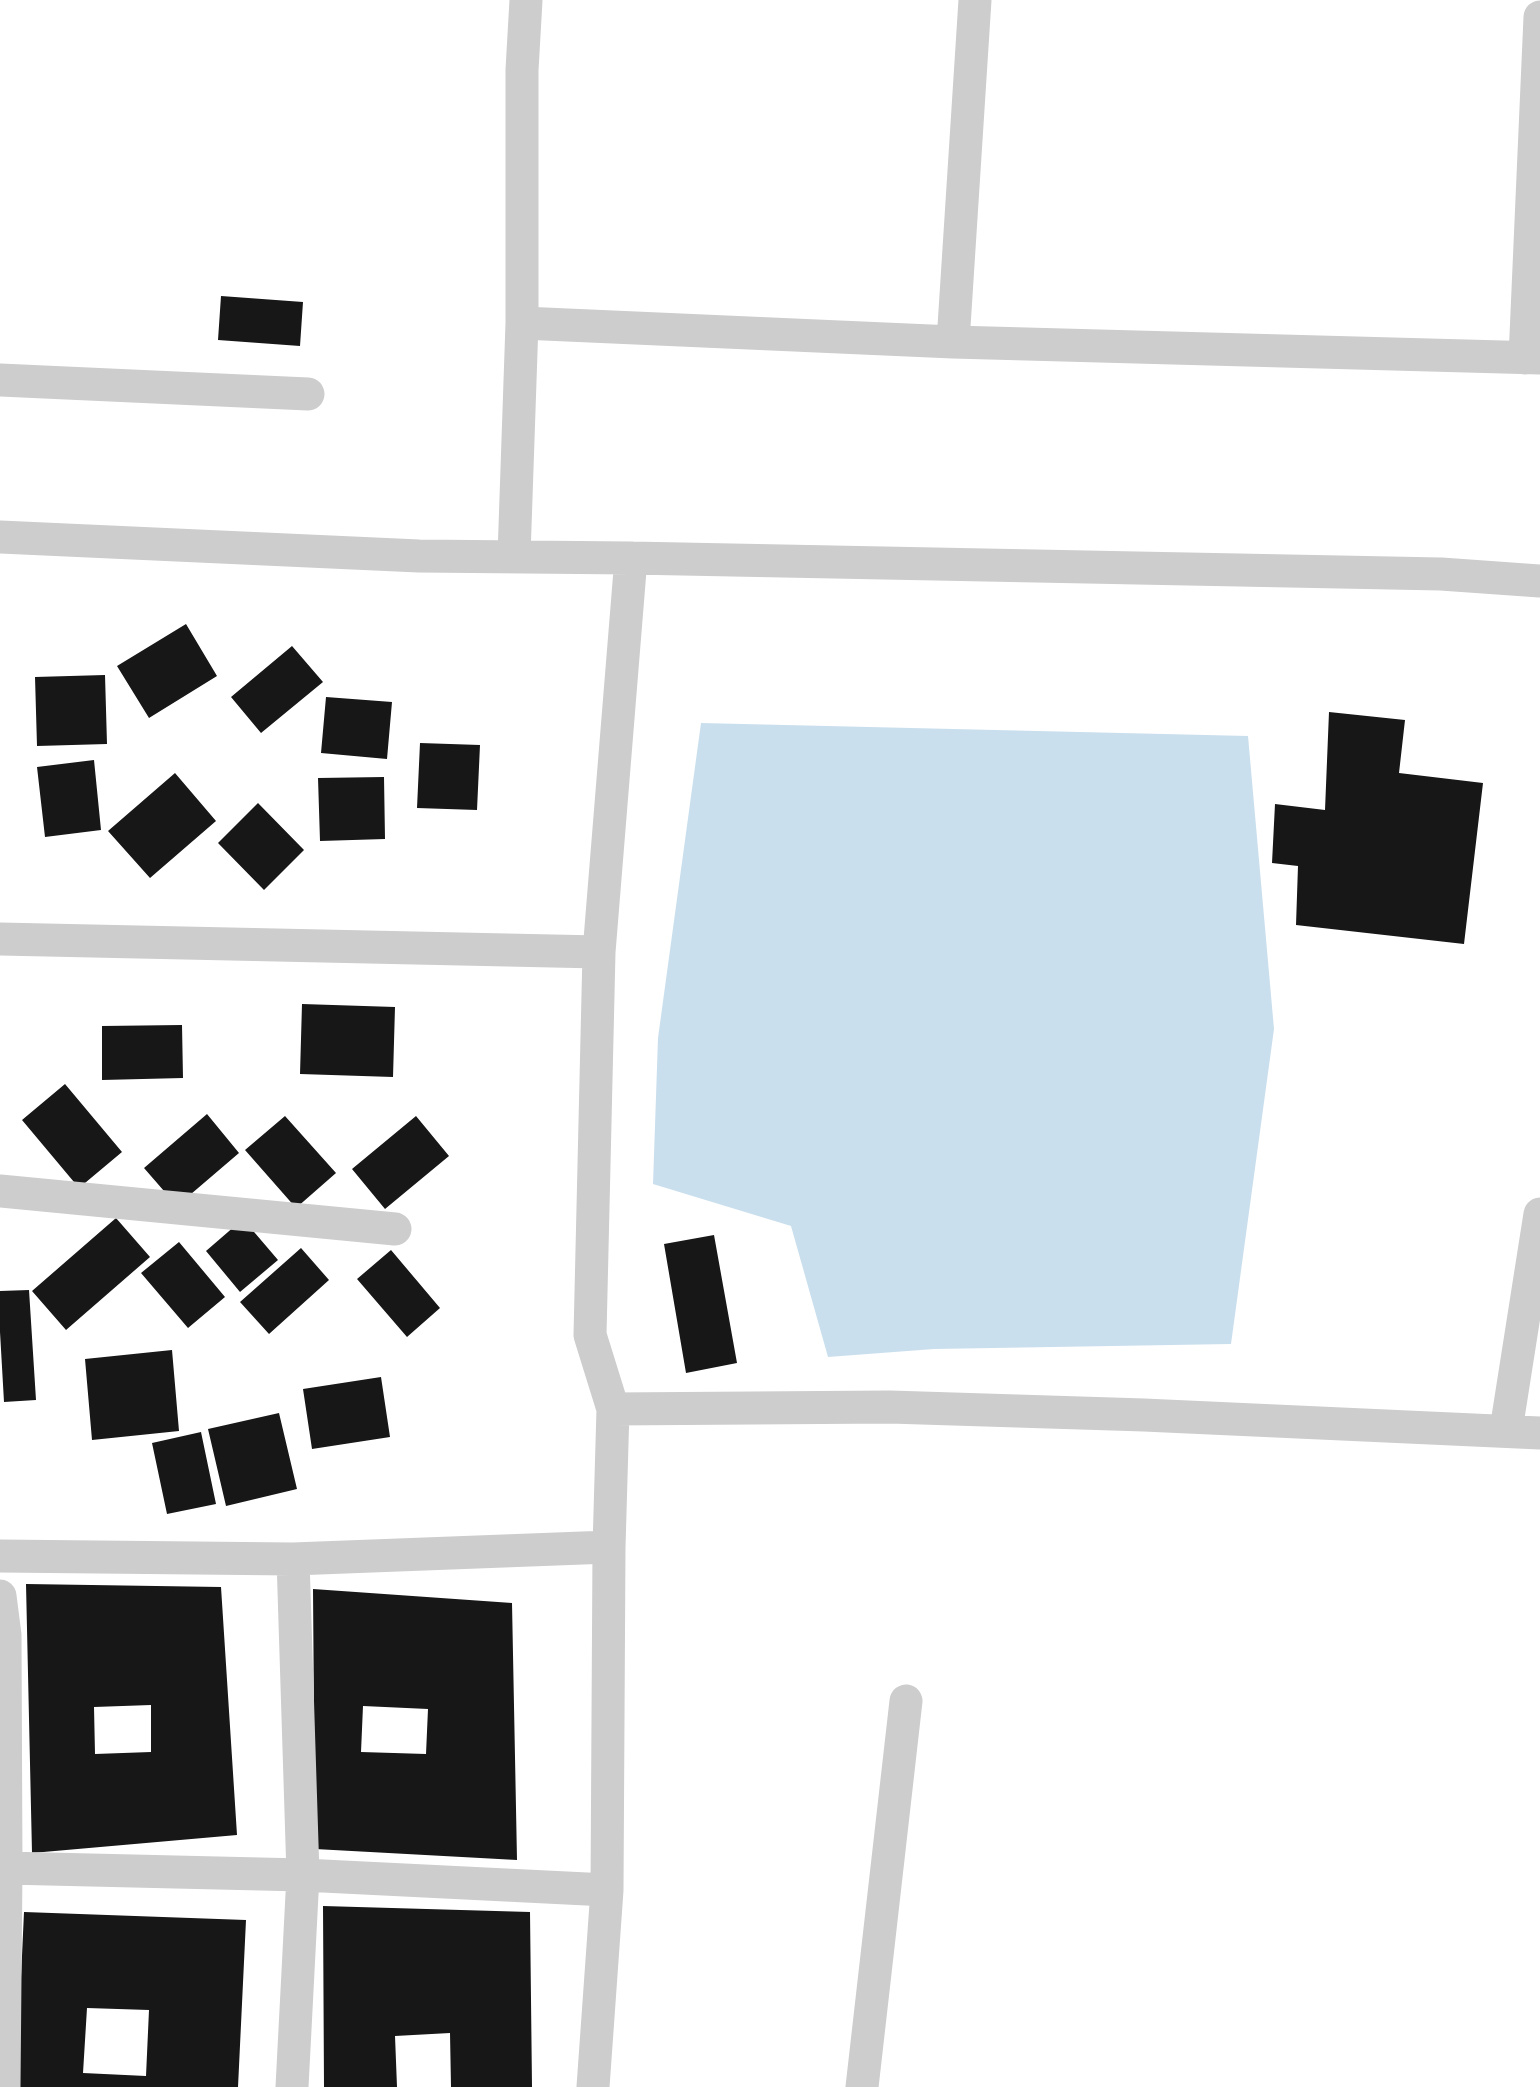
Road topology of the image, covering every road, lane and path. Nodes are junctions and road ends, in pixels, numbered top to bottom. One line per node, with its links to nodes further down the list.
1 (526, 0): 4 (street)
2 (975, 0): 5 (street)
3 (1540, 17): 6 (street)
4 (522, 323): 5 (street); 10 (street)
5 (953, 342): 6 (street)
6 (1533, 358)
7 (0, 380): 8 (street)
8 (308, 394)
9 (0, 537): 10 (street)
10 (514, 556): 11 (street)
11 (631, 558): 12 (street); 14 (street)
12 (1540, 581)
13 (0, 939): 14 (street)
14 (599, 952): 18 (street)
15 (0, 1191): 17 (street)
16 (1540, 1214): 19 (street)
17 (395, 1229)
18 (613, 1409): 19 (street); 21 (street)
19 (1506, 1430): 20 (street)
20 (1540, 1433)
21 (609, 1547): 23 (street); 28 (street)
22 (0, 1556): 23 (street)
23 (293, 1558): 27 (street)
24 (0, 1596): 26 (street)
25 (906, 1701): 32 (street)
26 (6, 1868): 27 (street); 29 (street)
27 (303, 1875): 28 (street); 30 (street)
28 (607, 1890): 31 (street)
29 (4, 2087)
30 (292, 2087)
31 (593, 2087)
32 (862, 2087)

